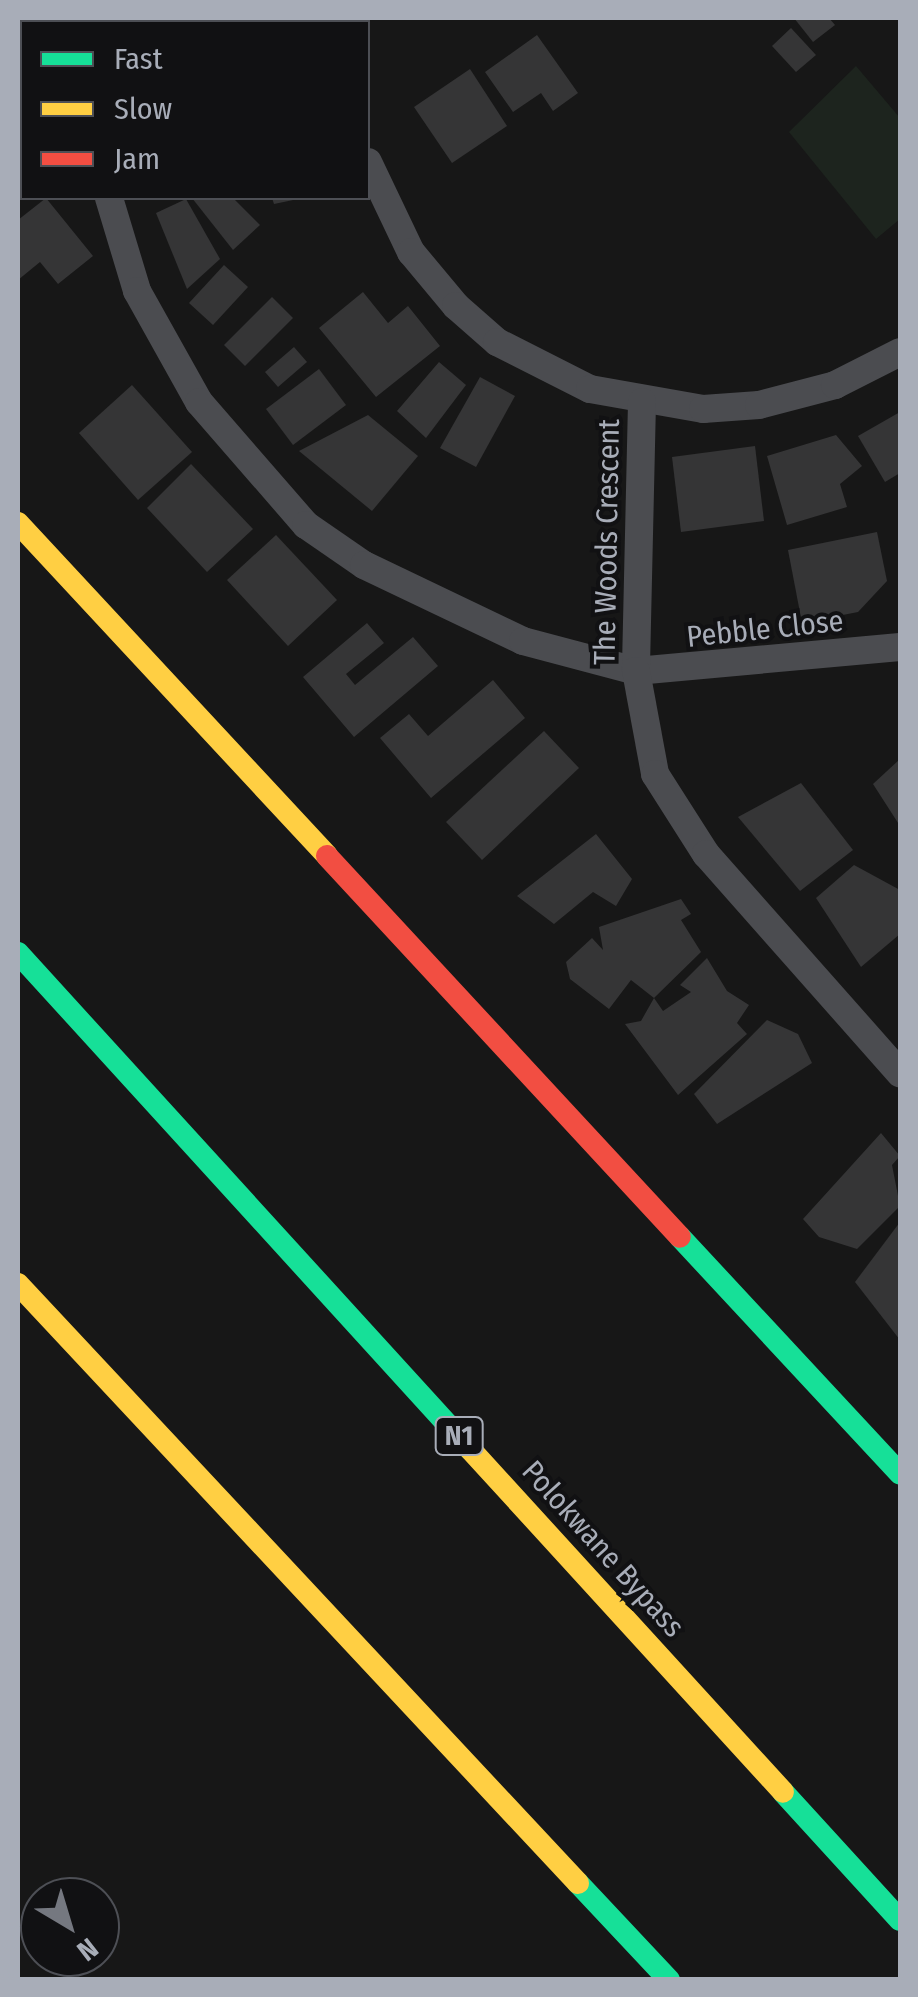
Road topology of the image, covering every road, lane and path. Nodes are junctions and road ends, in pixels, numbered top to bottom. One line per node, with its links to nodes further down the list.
1 (370, 166): 4 (street)
2 (110, 200): 7 (street)
3 (900, 352): 4 (street)
4 (642, 402): 7 (street, The Woods Crescent)
5 (18, 523): 11 (main road)
6 (900, 647): 7 (street, Pebble Close)
7 (636, 671): 9 (street, The Woods Crescent)
8 (18, 953): 12 (main road, Polokwane Bypass / N1)
9 (900, 1073)
10 (18, 1284): 13 (main road)
11 (900, 1474)
12 (900, 1920)
13 (669, 1980)

